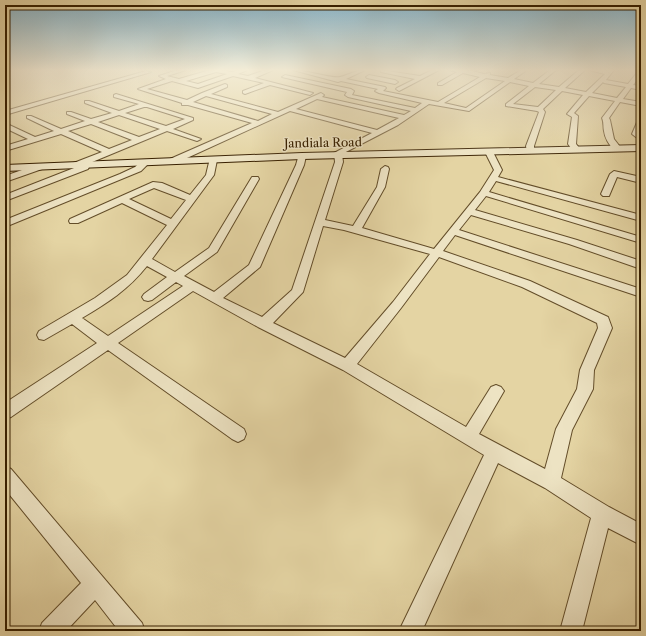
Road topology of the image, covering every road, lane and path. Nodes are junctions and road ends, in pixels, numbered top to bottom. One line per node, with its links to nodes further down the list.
1 (51, 100): 29 (street)
2 (130, 100): 20 (street)
3 (180, 100): 17 (street)
4 (193, 100): 17 (street)
5 (225, 100): 27 (street)
6 (311, 100): 18 (street)
7 (333, 100): 33 (street)
8 (367, 100): 26 (street)
9 (416, 100): 19 (street)
10 (445, 100): 21 (street)
11 (482, 100): 21 (street)
12 (509, 100): 25 (street)
13 (549, 100): 25 (street)
14 (584, 100): 48 (street)
15 (620, 100): 22 (street); 45 (street)
16 (87, 102): 31 (street)
17 (188, 102): 28 (street); 36 (street)
18 (306, 102): 23 (street); 24 (street)
19 (427, 102): 21 (street); 26 (street)
20 (146, 104): 28 (street); 31 (street)
21 (439, 104)
22 (641, 104)
23 (320, 106)
24 (290, 109): 27 (street); 40 (street)
25 (539, 109): 49 (street)
26 (416, 110): 33 (street)
27 (276, 111): 36 (street)
28 (169, 112): 38 (street)
29 (5, 113)
30 (69, 113): 35 (street)
31 (117, 113): 35 (street); 38 (street)
32 (29, 116): 39 (street)
33 (404, 117): 40 (street)
34 (641, 120): 42 (street)
35 (91, 121): 39 (street); 44 (street)
36 (259, 123): 55 (street)
37 (5, 125): 43 (street)
38 (167, 130): 41 (street); 44 (street)
39 (61, 131): 43 (street); 50 (street)
40 (377, 132): 52 (street)
41 (197, 139)
42 (641, 139)
43 (35, 140): 47 (street)
44 (139, 140): 50 (street)
45 (616, 148): 46 (street, Jandiala Road); 48 (street, Jandiala Road)
46 (641, 148)
47 (5, 150)
48 (577, 150): 49 (street, Jandiala Road)
49 (530, 151): 51 (street, Jandiala Road)
50 (108, 152): 58 (street)
51 (489, 152): 52 (street, Jandiala Road); 62 (street)
52 (338, 155): 53 (street, Jandiala Road); 74 (street)
53 (302, 156): 54 (street, Jandiala Road); 87 (street)
54 (212, 160): 55 (street, Jandiala Road); 70 (street)
55 (173, 161): 56 (street, Jandiala Road)
56 (146, 162): 57 (street, Jandiala Road); 75 (street)
57 (91, 165): 58 (street, Jandiala Road); 68 (street)
58 (74, 166): 59 (street, Jandiala Road)
59 (39, 167): 60 (street, Jandiala Road); 63 (street)
60 (5, 168)
61 (385, 169): 77 (street)
62 (494, 178): 66 (street); 72 (street)
63 (5, 179)
64 (255, 179): 83 (street)
65 (641, 180): 67 (street)
66 (484, 193): 71 (street); 79 (street)
67 (606, 194)
68 (5, 198)
69 (121, 199): 70 (street); 73 (street); 76 (street)
70 (192, 199): 76 (street)
71 (469, 211): 78 (street); 82 (street)
72 (641, 218)
73 (74, 221)
74 (320, 222): 77 (street); 89 (street)
75 (5, 224)
76 (173, 224): 81 (street)
77 (356, 230): 80 (street)
78 (453, 230): 80 (street); 85 (street)
79 (641, 240)
80 (437, 253): 92 (street); 99 (street)
81 (145, 260): 83 (street); 88 (street)
82 (641, 265)
83 (177, 278): 84 (street); 86 (street)
84 (192, 286): 87 (street); 91 (street)
85 (641, 293)
86 (148, 297)
87 (215, 298): 89 (street)
88 (72, 318): 90 (street); 91 (street)
89 (263, 324): 92 (street)
90 (44, 335)
91 (107, 342): 94 (street); 95 (street)
92 (348, 366): 96 (street)
93 (496, 390): 96 (street)
94 (5, 412)
95 (238, 434)
96 (469, 438): 97 (street)
97 (494, 452): 99 (street); 105 (street)
98 (5, 475): 102 (street)
99 (551, 482): 100 (street)
100 (602, 514): 101 (street); 106 (street)
101 (640, 531)
102 (95, 584): 103 (street); 104 (street)
103 (50, 631)
104 (134, 631)
105 (410, 631)
106 (571, 631)

